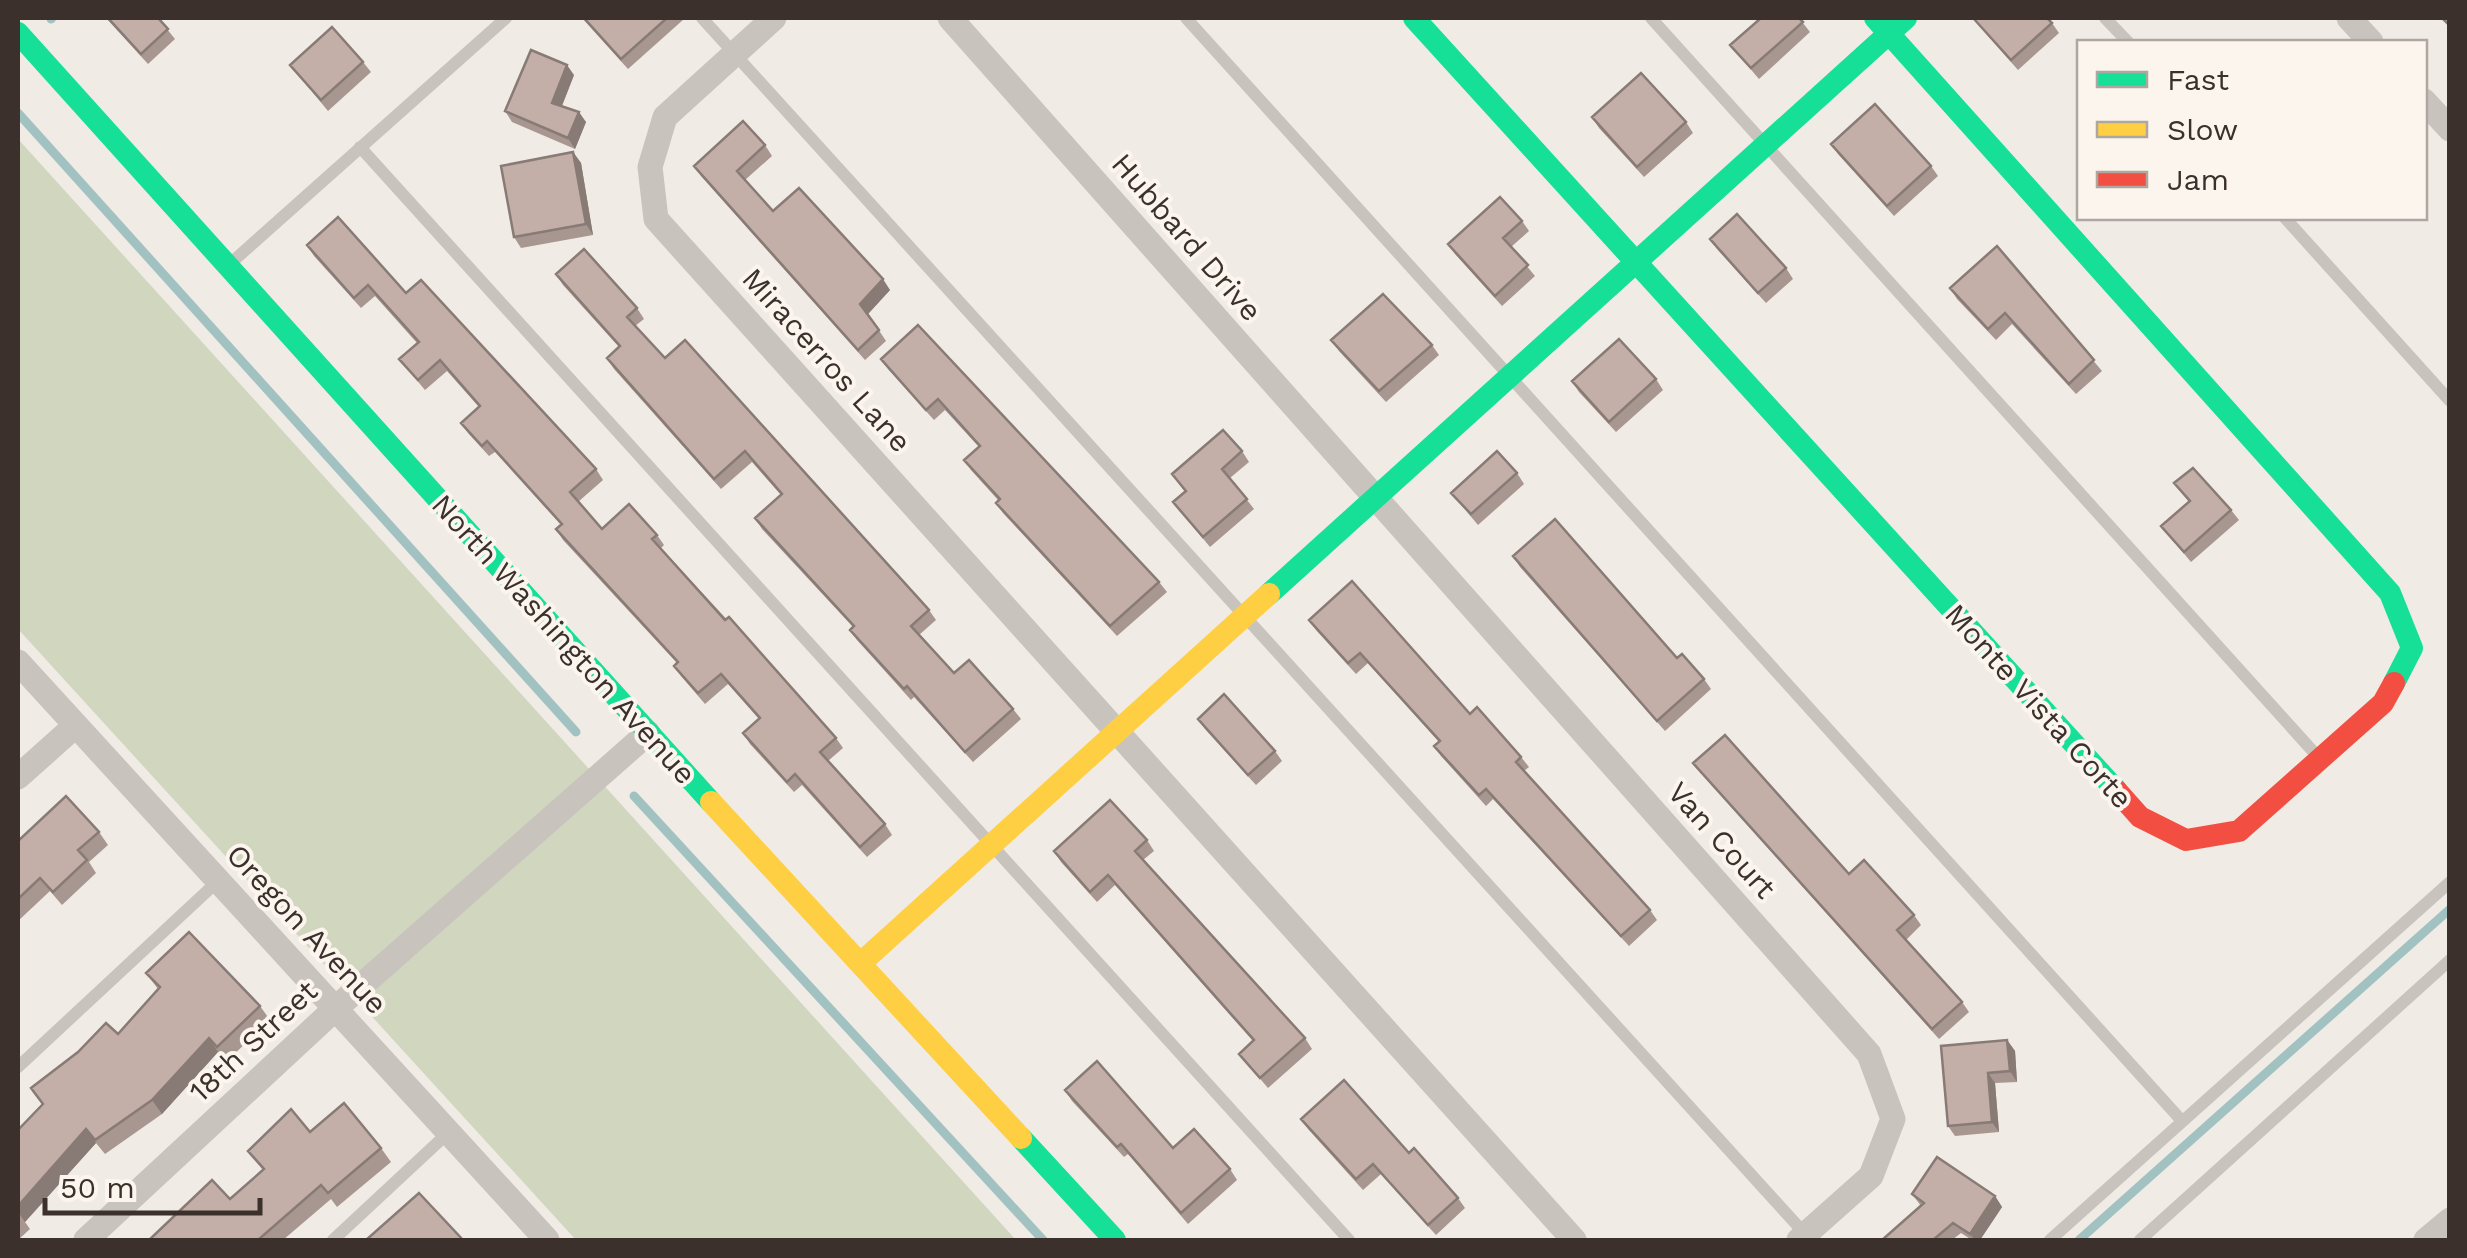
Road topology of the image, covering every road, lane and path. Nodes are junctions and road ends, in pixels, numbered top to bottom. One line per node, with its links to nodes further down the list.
1 (506, 18): 18 (lane)
2 (702, 18): 14 (lane)
3 (774, 18): 14 (street, Miracerros Lane)
4 (950, 18): 24 (street, Hubbard Drive)
5 (1186, 18): 22 (lane)
6 (1414, 18): 20 (street, Monte Vista Corte)
7 (1651, 18): 17 (lane)
8 (2105, 18): 12 (lane)
9 (2349, 18): 13 (street)
10 (1891, 23): 17 (street); 30 (street, Monte Vista Corte)
11 (18, 33): 21 (street, North Washington Avenue)
12 (2126, 40)
13 (2370, 40)
14 (735, 53): 25 (lane); 28 (street, Miracerros Lane)
15 (2427, 105): 16 (street)
16 (2450, 129)
17 (1766, 145): 20 (street); 30 (lane)
18 (360, 148): 21 (lane); 32 (lane)
19 (2287, 220): 23 (lane)
20 (1635, 263): 22 (street); 30 (street, Monte Vista Corte)
21 (228, 266): 29 (street, North Washington Avenue)
22 (1510, 376): 24 (street); 39 (lane)
23 (2450, 400)
24 (1375, 499): 25 (street); 42 (street, Van Court)
25 (1246, 616): 28 (street); 42 (lane)
26 (18, 662): 27 (street, Oregon Avenue)
27 (75, 726): 31 (street); 33 (street, Oregon Avenue)
28 (1116, 732): 32 (street); 48 (street)
29 (648, 734): 36 (street, North Washington Avenue); 37 (street, 18th Street)
30 (2319, 758)
31 (18, 777)
32 (992, 845): 36 (street); 47 (lane)
33 (218, 881): 37 (street, Oregon Avenue); 38 (lane)
34 (2450, 882): 39 (lane)
35 (2450, 960): 50 (lane)
36 (862, 962): 46 (street, North Washington Avenue)
37 (336, 1008): 40 (street, Oregon Avenue); 43 (street, 18th Street)
38 (18, 1067)
39 (2182, 1121): 49 (lane)
40 (449, 1132): 44 (lane); 45 (street, Oregon Avenue)
41 (2450, 1220): 51 (street)
42 (1802, 1238)
43 (86, 1240)
44 (332, 1240)
45 (548, 1240)
46 (1115, 1240)
47 (1349, 1240)
48 (1574, 1240)
49 (2050, 1240)
50 (2140, 1240)
51 (2426, 1240)

